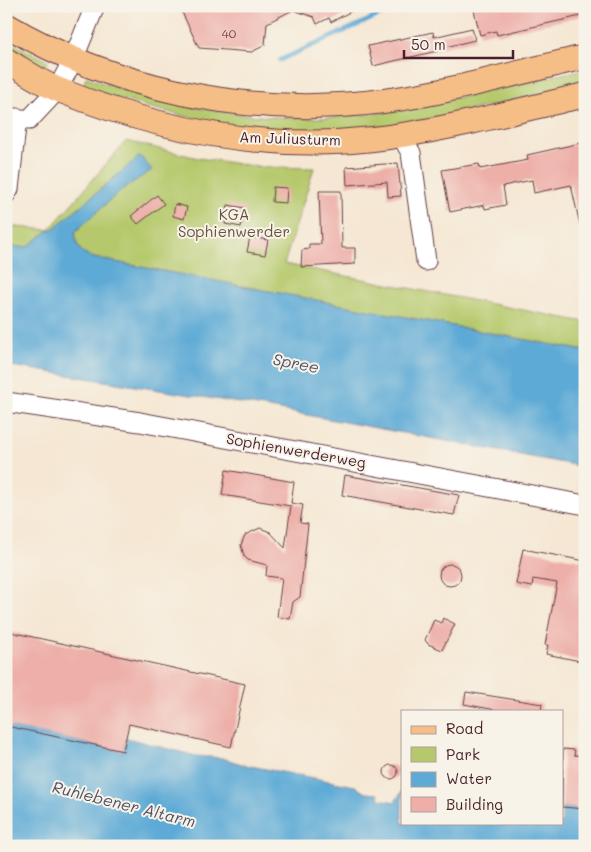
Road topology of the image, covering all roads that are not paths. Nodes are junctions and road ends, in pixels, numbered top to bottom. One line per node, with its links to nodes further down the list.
1 (95, 6): 5 (lane)
2 (6, 25): 5 (main road)
3 (585, 57): 5 (main road)
4 (6, 60): 6 (main road, Am Juliusturm)
5 (73, 60): 6 (lane)
6 (57, 90): 8 (lane); 9 (main road, Am Juliusturm)
7 (585, 95): 9 (main road, Am Juliusturm)
8 (12, 118): 10 (lane)
9 (401, 135): 11 (lane)
10 (6, 194)
11 (426, 261)
12 (6, 402): 13 (lane, Sophienwerderweg)
13 (585, 505)

